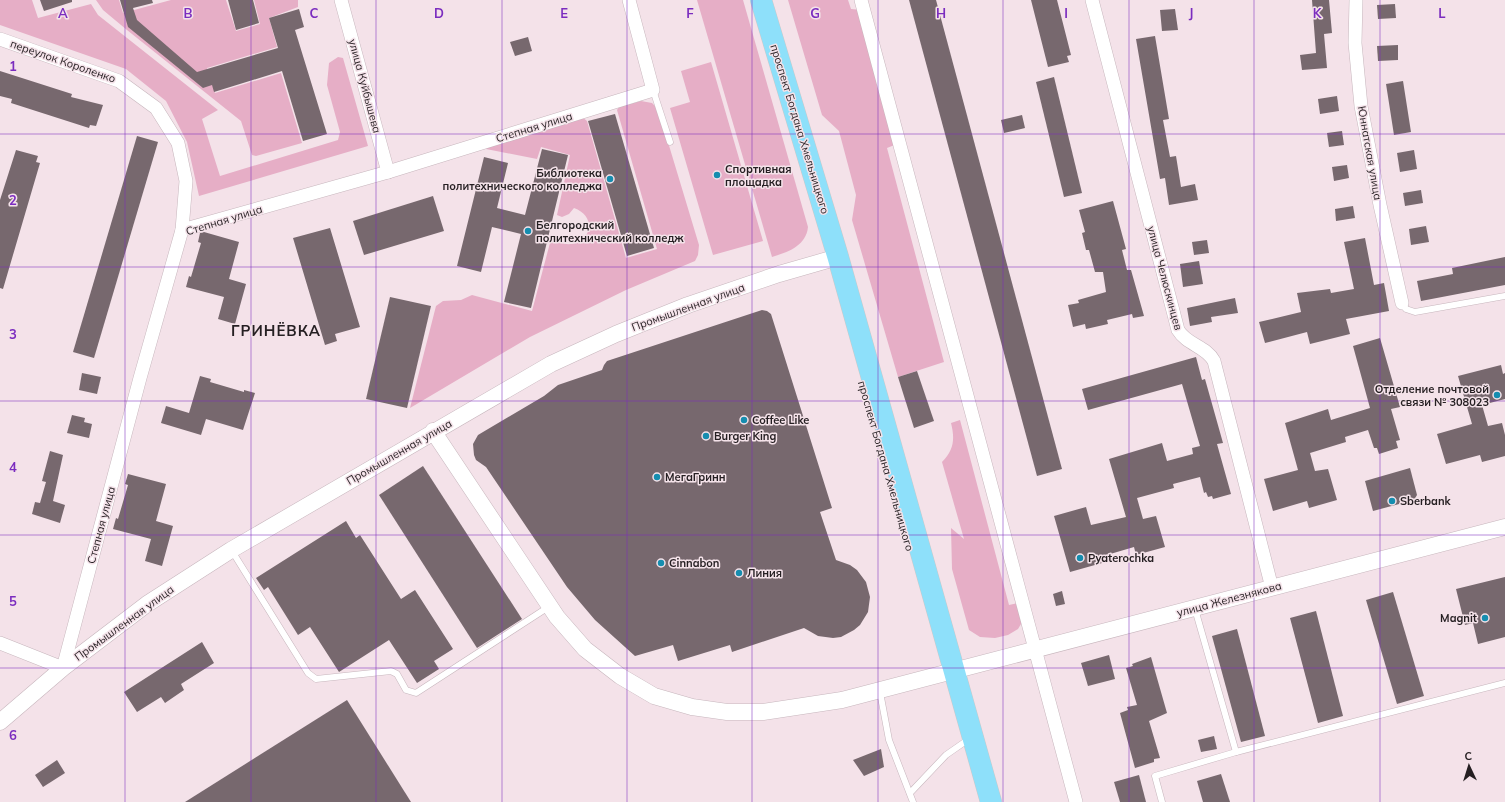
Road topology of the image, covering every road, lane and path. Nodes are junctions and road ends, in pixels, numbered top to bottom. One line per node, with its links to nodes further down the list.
1 (341, 0): 10 (street, улица Куйбышева)
2 (629, 0): 8 (street)
3 (761, 0): 12 (main road, проспект Богдана Хмельницкого)
4 (861, 0): 22 (street)
5 (1092, 0): 18 (street, улица Челюскинцев)
6 (1356, 0): 14 (street, Юннатская улица)
7 (0, 39): 11 (street, переулок Короленко)
8 (653, 90): 9 (lane); 10 (street, Степная улица)
9 (670, 142)
10 (388, 172): 11 (street, Степная улица)
11 (182, 230): 23 (street, Степная улица)
12 (838, 257): 15 (street, Промышленная улица); 24 (main road, проспект Богдана Хмельницкого)
13 (1505, 296): 14 (lane)
14 (1402, 303)
15 (433, 431): 17 (street, Промышленная улица); 19 (street, улица Железнякова)
16 (1505, 527): 18 (street, улица Железнякова)
17 (231, 550): 19 (lane); 23 (street, Промышленная улица)
18 (1272, 588): 20 (street, улица Железнякова)
19 (550, 606): 26 (street, улица Железнякова)
20 (1195, 608): 22 (street, улица Железнякова); 29 (lane)
21 (0, 643): 23 (street)
22 (1037, 649): 24 (street, улица Железнякова); 33 (street)
23 (63, 668): 27 (street, Промышленная улица)
24 (954, 671): 26 (street, улица Железнякова); 28 (main road, проспект Богдана Хмельницкого)
25 (1505, 683): 29 (lane)
26 (880, 690): 30 (lane)
27 (0, 722)
28 (972, 737): 30 (lane); 32 (main road, проспект Богдана Хмельницкого)
29 (1236, 752): 34 (lane)
30 (910, 793): 31 (lane)
31 (913, 802)
32 (991, 802)
33 (1076, 802)
34 (1162, 802)

